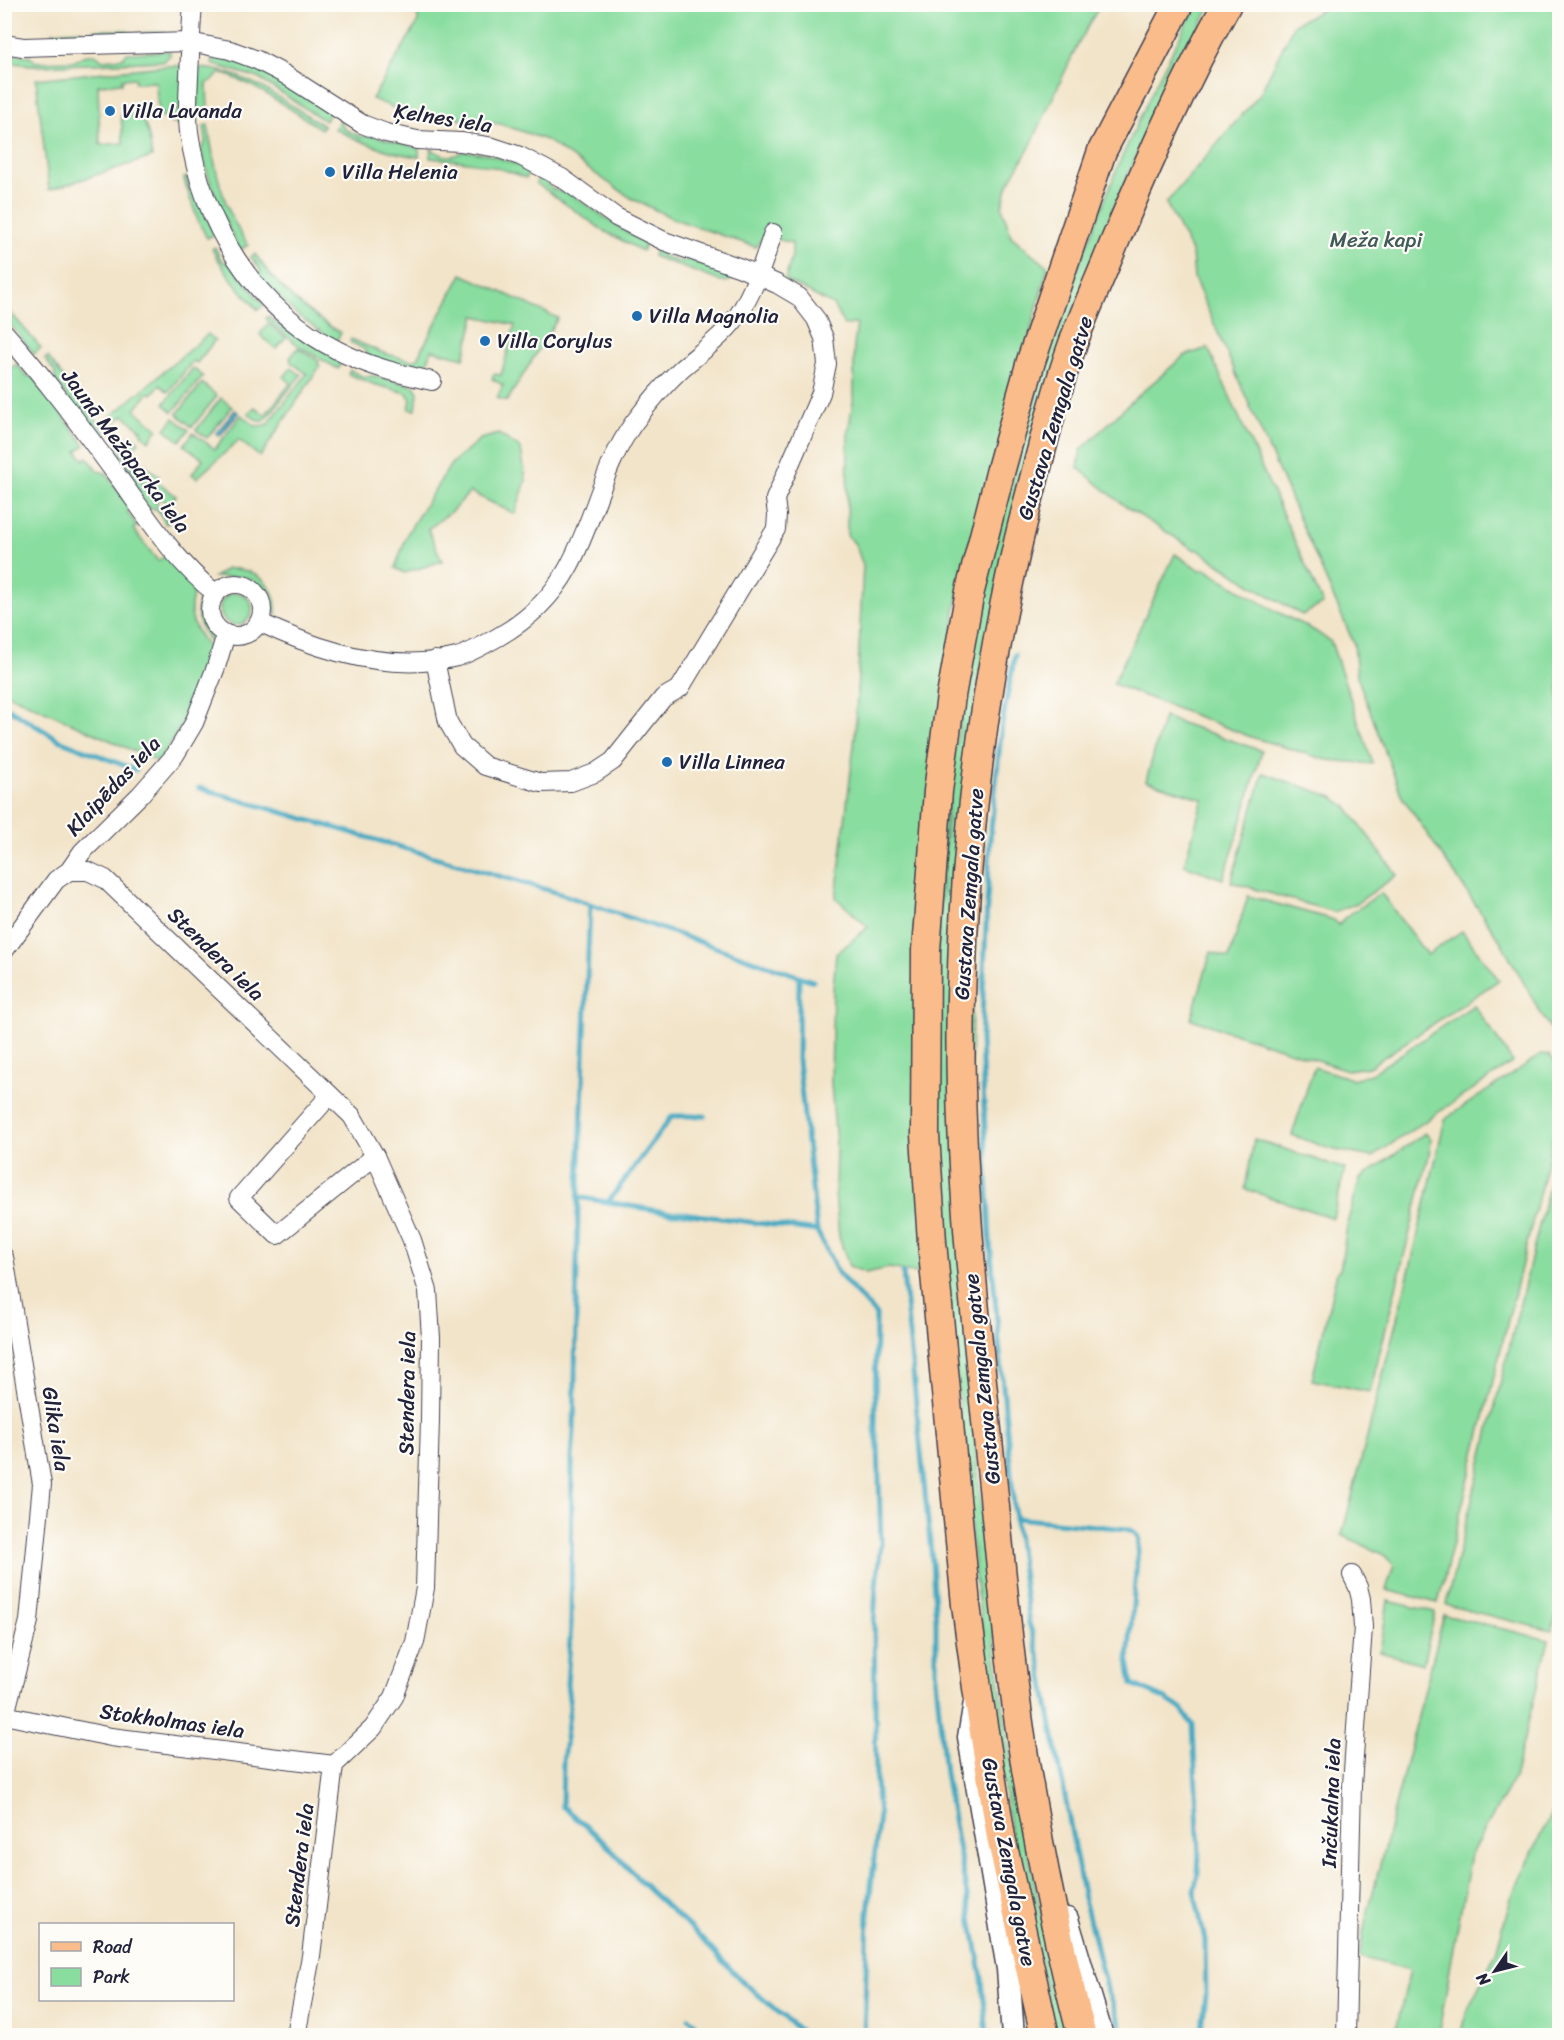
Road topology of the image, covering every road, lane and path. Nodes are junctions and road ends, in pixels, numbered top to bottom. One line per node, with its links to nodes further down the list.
1 (193, 4): 6 (street)
2 (1159, 4): 8 (main road)
3 (1179, 4): 8 (main road, Gustava Zemgala gatve)
4 (1227, 4): 9 (main road, Gustava Zemgala gatve)
5 (1246, 4): 9 (main road)
6 (189, 42): 7 (street, Ķelnes iela); 11 (street, Ķelnes iela); 13 (street)
7 (4, 44)
8 (1102, 151): 24 (main road, Gustava Zemgala gatve)
9 (1134, 196): 27 (main road, Gustava Zemgala gatve)
10 (773, 233): 11 (street)
11 (758, 275): 17 (street); 17 (street, Ķelnes iela)
12 (4, 332): 14 (street, Jaunā Mežaparka iela)
13 (432, 381)
14 (215, 593): 15 (street); 16 (street)
15 (259, 622): 16 (street); 17 (street)
16 (226, 634): 18 (street, Klaipēdas iela)
17 (435, 660)
18 (69, 871): 19 (street, Klaipēdas iela); 20 (street, Stendera iela)
19 (4, 951)
20 (330, 1095): 21 (street, Stendera iela); 21 (street)
21 (375, 1156): 26 (street, Stendera iela)
22 (4, 1257): 25 (street, Glika iela)
23 (1352, 1575): 33 (street, Inčukalna iela)
24 (977, 1688): 29 (street, Gustava Zemgala gatve); 30 (main road, Gustava Zemgala gatve)
25 (5, 1715): 26 (street, Stokholmas iela)
26 (334, 1765): 28 (street, Stendera iela)
27 (1037, 1824): 31 (main road, Gustava Zemgala gatve); 32 (street, Gustava Zemgala gatve)
28 (296, 2036)
29 (1013, 2036)
30 (1045, 2036)
31 (1082, 2036)
32 (1102, 2036)
33 (1346, 2036)

